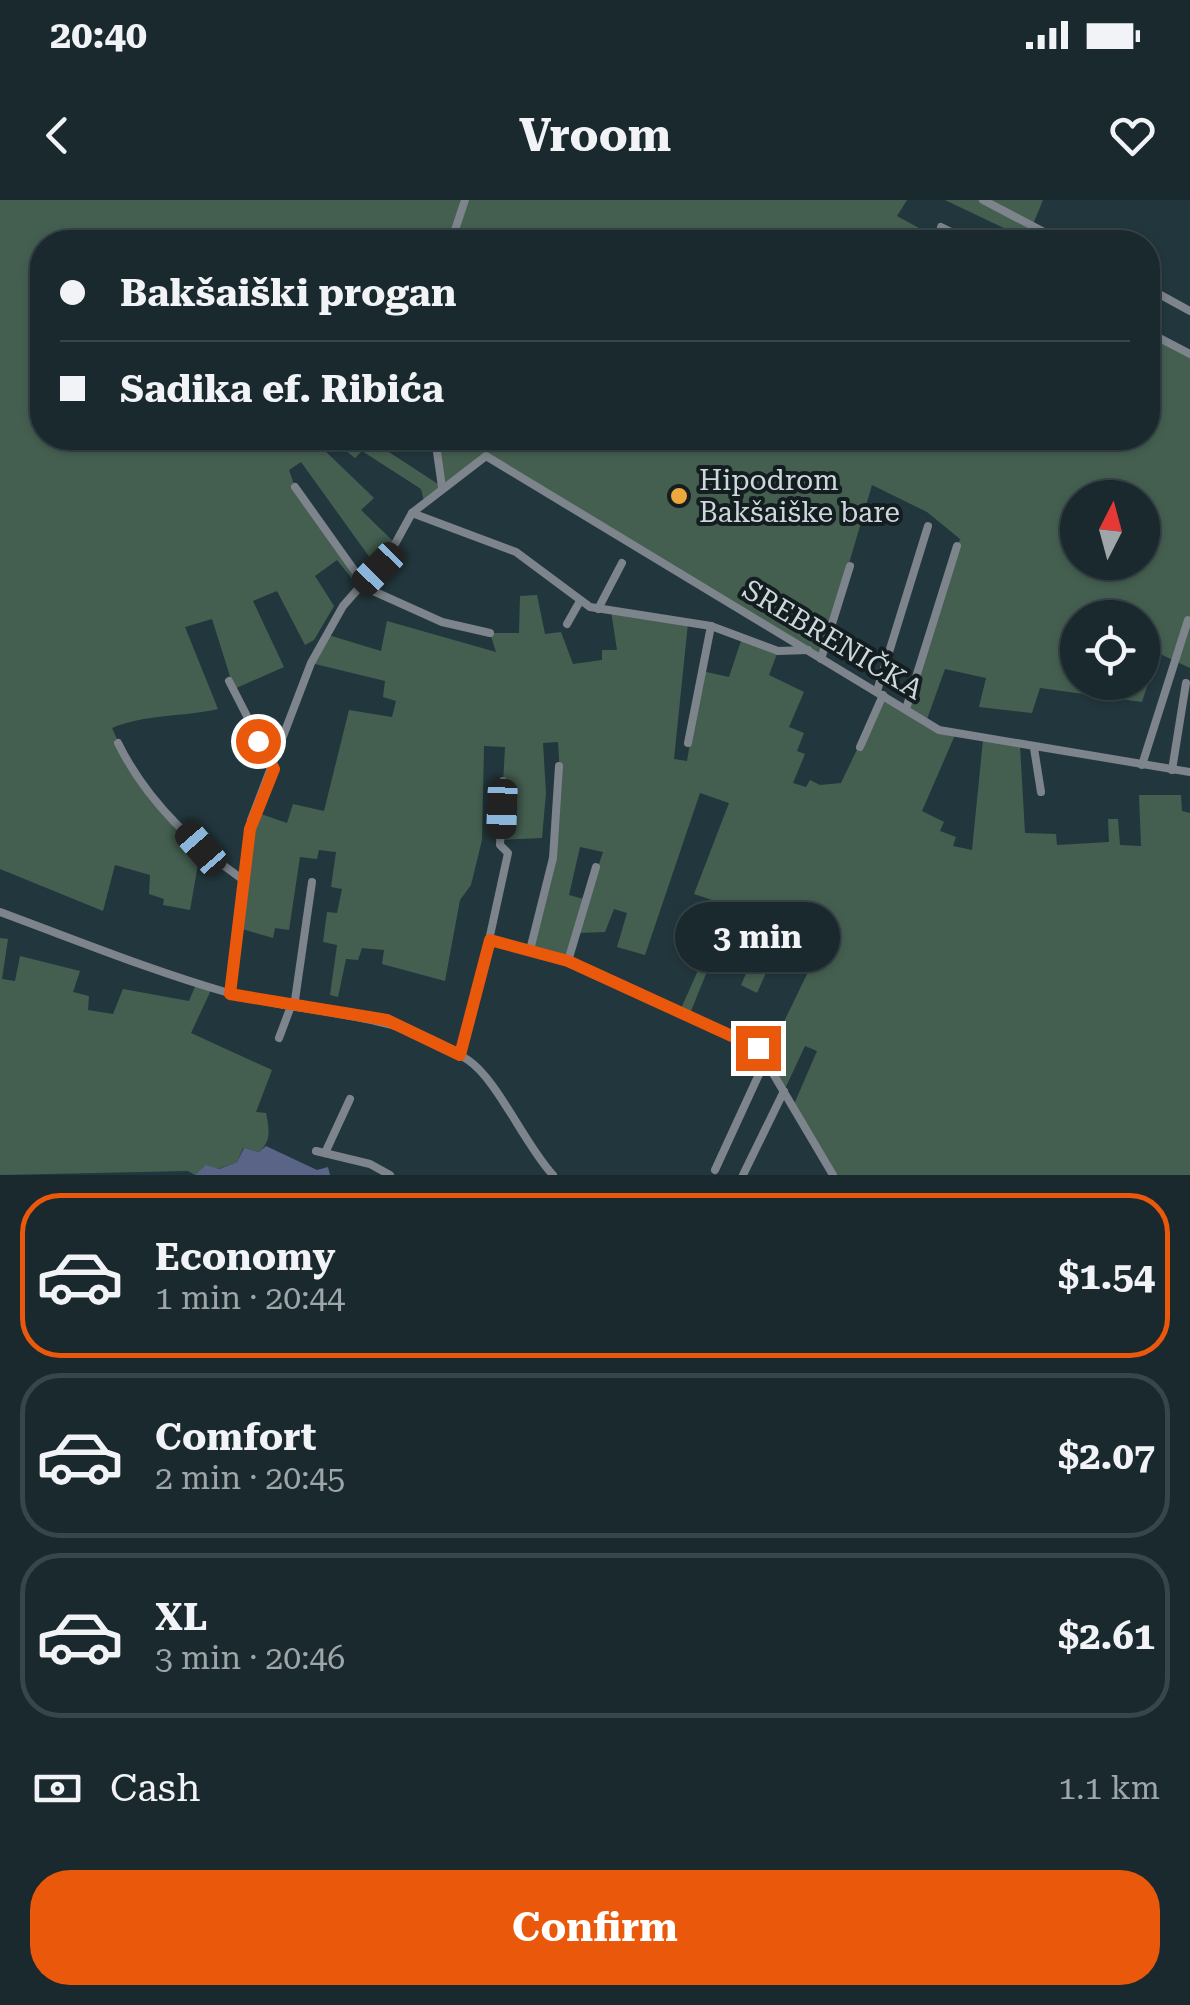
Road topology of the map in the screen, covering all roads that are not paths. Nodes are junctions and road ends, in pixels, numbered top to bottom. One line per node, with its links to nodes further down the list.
1 (465, 200): 4 (street)
2 (983, 200): 6 (street)
3 (941, 227): 5 (street)
4 (455, 230)
5 (947, 230)
6 (1040, 230)
7 (1160, 294): 8 (street)
8 (1190, 310)
9 (1160, 338): 10 (street)
10 (1190, 354)
11 (437, 450): 13 (street)
12 (295, 487): 19 (street)
13 (442, 487): 14 (street); 26 (street, SREBRENIČKA)
14 (412, 513): 19 (street); 20 (street)
15 (928, 526): 30 (street)
16 (957, 546): 31 (street)
17 (622, 563): 21 (street)
18 (850, 566): 27 (street)
19 (363, 585): 25 (street); 38 (street)
20 (580, 601): 21 (street); 23 (street)
21 (598, 609): 24 (street)
22 (1188, 620): 36 (street)
23 (567, 624)
24 (711, 626): 26 (street); 33 (street)
25 (490, 634)
26 (808, 650): 27 (street, SREBRENIČKA)
27 (822, 659): 30 (street, SREBRENIČKA)
28 (229, 681): 38 (street)
29 (1186, 683): 39 (street)
30 (880, 693): 31 (street, SREBRENIČKA); 34 (street)
31 (906, 709): 35 (street, SREBRENIČKA)
32 (118, 743): 44 (street)
33 (688, 743)
34 (860, 747)
35 (1034, 748): 36 (street, SREBRENIČKA); 42 (street)
36 (1142, 765): 39 (street, SREBRENIČKA)
37 (559, 766): 48 (street)
38 (274, 769): 44 (street)
39 (1172, 770): 40 (street, SREBRENIČKA)
40 (1190, 772)
41 (502, 781): 47 (street)
42 (1041, 792)
43 (596, 867): 49 (street)
44 (242, 880): 50 (street)
45 (312, 882): 51 (street)
46 (0, 912): 50 (street)
47 (493, 941): 48 (street); 53 (street)
48 (530, 950): 49 (street)
49 (568, 961): 54 (street)
50 (230, 994): 51 (street)
51 (293, 1007): 52 (street); 53 (street)
52 (279, 1038)
53 (460, 1055): 59 (street)
54 (766, 1060): 55 (street); 57 (street)
55 (784, 1091): 60 (street); 61 (street)
56 (350, 1099): 58 (street)
57 (715, 1170)
58 (390, 1175)
59 (553, 1175)
60 (743, 1175)
61 (833, 1175)

